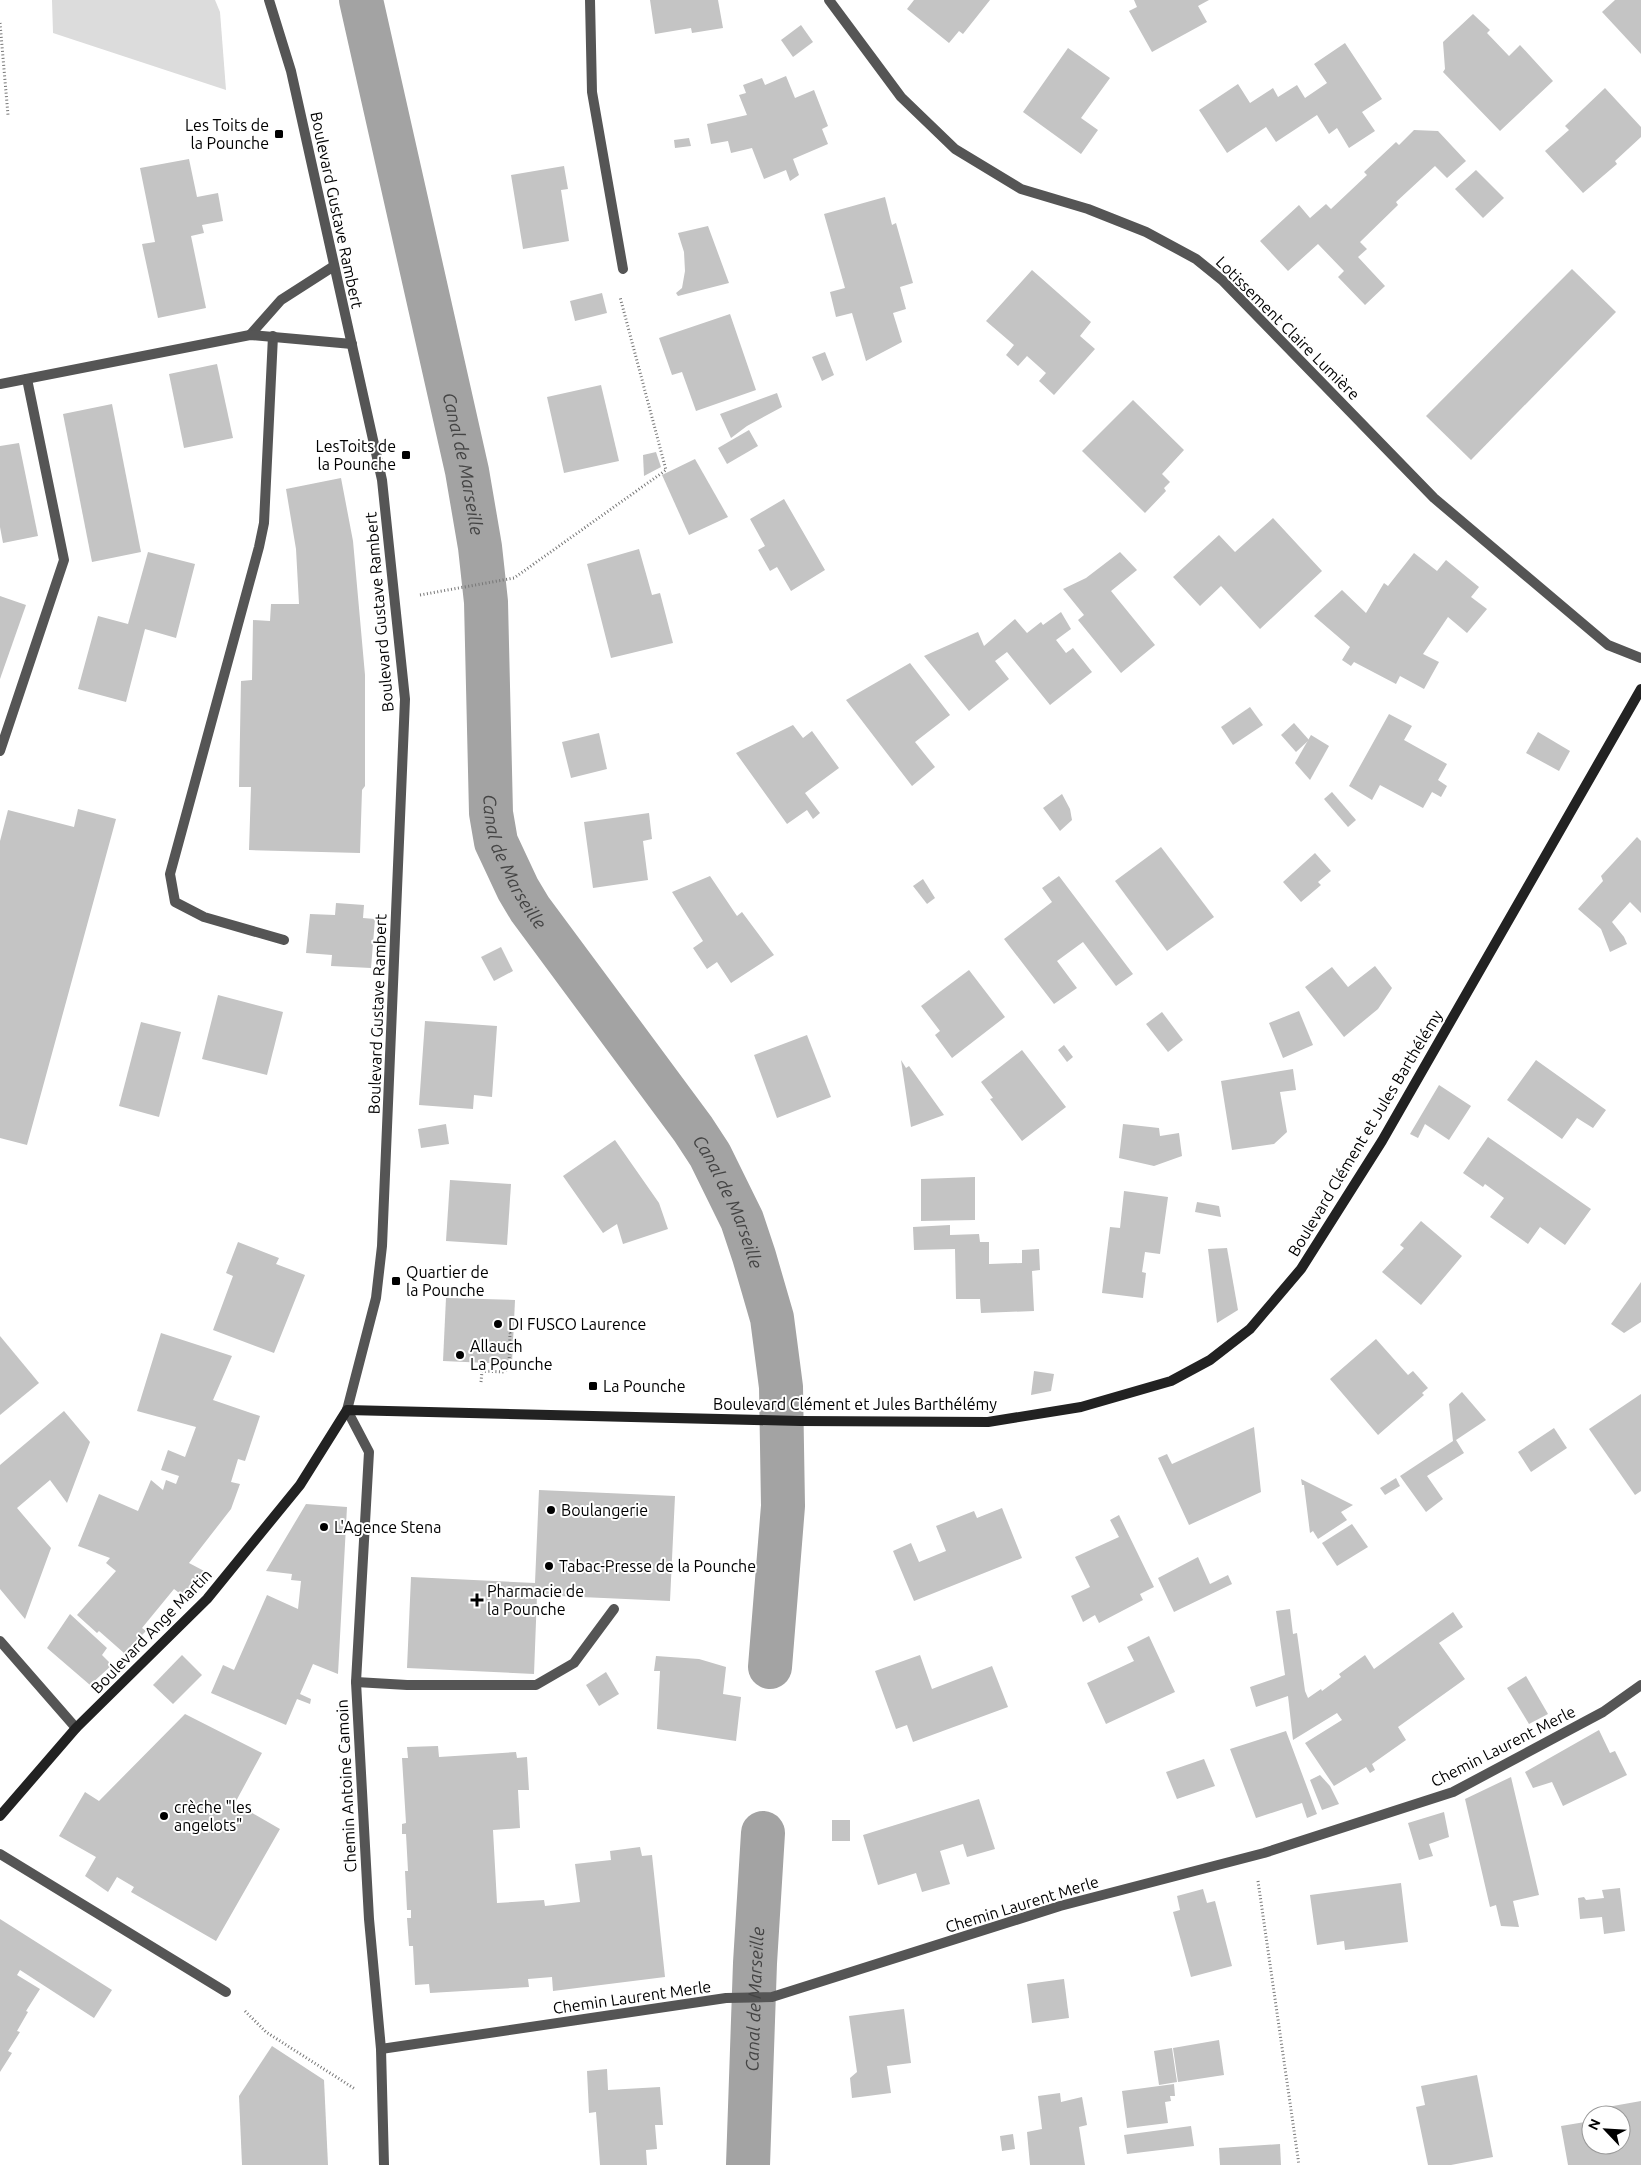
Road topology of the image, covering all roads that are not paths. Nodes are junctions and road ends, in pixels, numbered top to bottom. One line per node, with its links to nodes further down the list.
1 (269, 0): 4 (street, Boulevard Gustave Rambert)
2 (590, 0): 5 (street)
3 (829, 0): 11 (street, Lotissement Claire Lumière)
4 (334, 266): 6 (street); 8 (street, Boulevard Gustave Rambert)
5 (623, 269)
6 (250, 335): 7 (street); 9 (street)
7 (273, 336): 8 (street); 14 (street)
8 (352, 344): 15 (street, Boulevard Gustave Rambert)
9 (27, 379): 10 (street); 13 (street)
10 (0, 384)
11 (1641, 658)
12 (1641, 689): 15 (street, Boulevard Clément et Jules Barthélémy)
13 (0, 751)
14 (284, 940)
15 (347, 1410): 18 (street, Chemin Antoine Camoin); 20 (street, Boulevard Ange Martin)
16 (614, 1609): 18 (street)
17 (0, 1641): 20 (street)
18 (356, 1682): 24 (street, Chemin Antoine Camoin)
19 (1641, 1685): 24 (street, Chemin Laurent Merle)
20 (76, 1728): 21 (street, Boulevard Ange Martin)
21 (0, 1816)
22 (0, 1854): 23 (street)
23 (226, 1992)
24 (381, 2049): 25 (street, Chemin Antoine Camoin)
25 (384, 2165)

